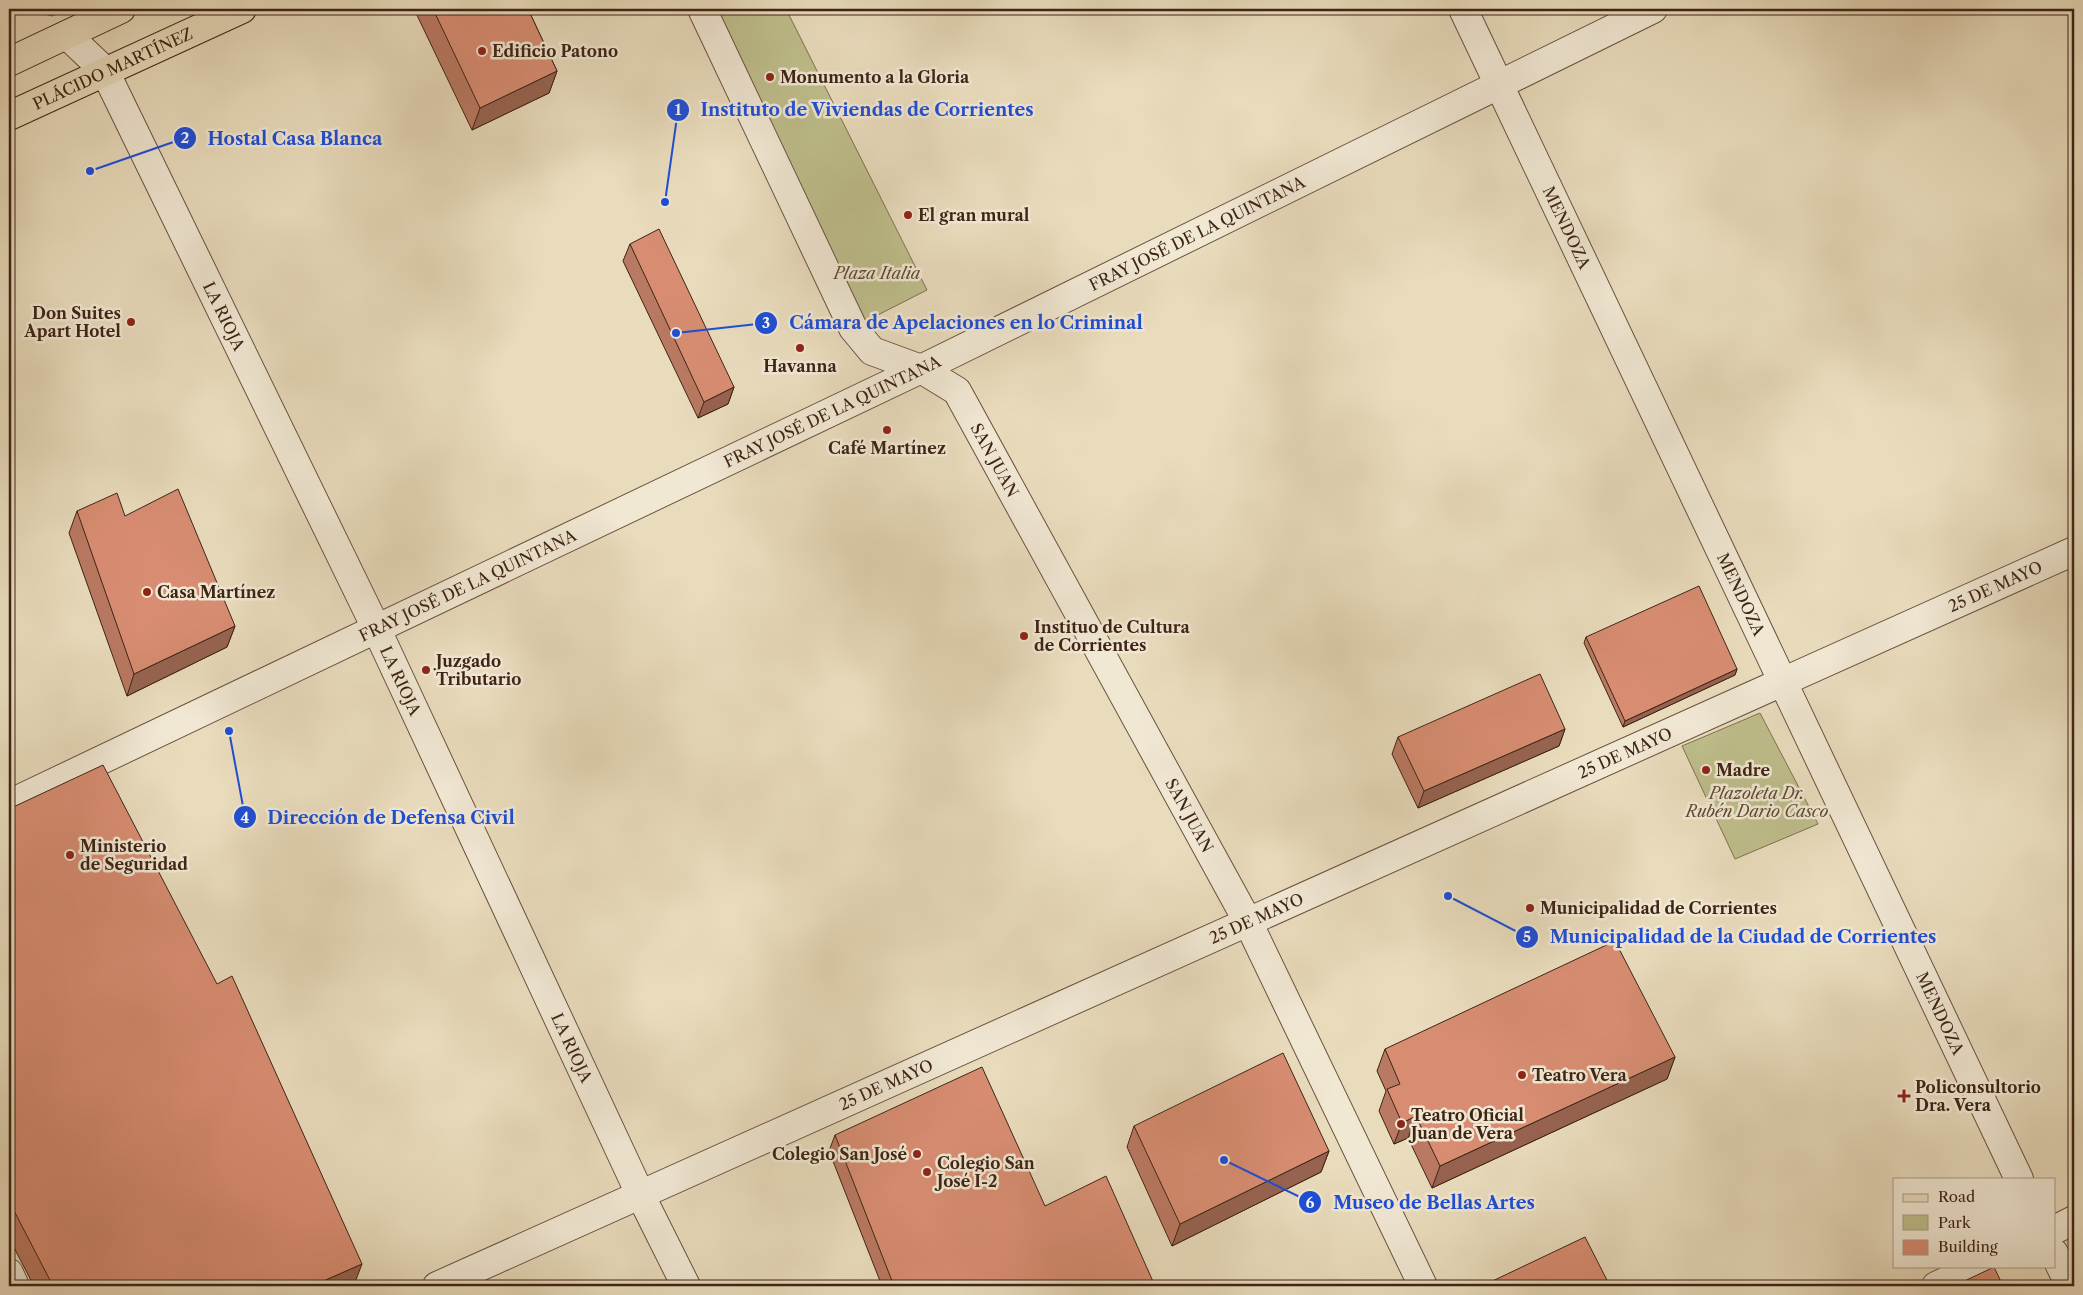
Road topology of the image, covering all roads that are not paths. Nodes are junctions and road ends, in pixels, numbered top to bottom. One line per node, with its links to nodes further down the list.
1 (121, 9): 6 (main road)
2 (242, 9): 8 (main road, PLÁCIDO MARTÍNEZ)
3 (702, 9): 11 (street, SAN JUAN)
4 (1463, 9): 9 (street, MENDOZA)
5 (1653, 9): 9 (street, FRAY JOSÉ DE LA QUINTANA)
6 (66, 35): 7 (main road); 8 (street, LA RIOJA)
7 (9, 62)
8 (105, 71): 10 (main road, PLÁCIDO MARTÍNEZ); 13 (street, LA RIOJA)
9 (1499, 84): 11 (street, FRAY JOSÉ DE LA QUINTANA); 14 (street, MENDOZA)
10 (9, 116)
11 (921, 370): 13 (street, FRAY JOSÉ DE LA QUINTANA); 16 (street, SAN JUAN)
12 (2074, 551): 14 (street, 25 DE MAYO)
13 (377, 630): 15 (street, FRAY JOSÉ DE LA QUINTANA); 18 (street, LA RIOJA)
14 (1782, 682): 16 (street, 25 DE MAYO); 17 (street, MENDOZA)
15 (9, 804)
16 (1248, 922): 18 (street, 25 DE MAYO); 27 (street, SAN JUAN)
17 (2019, 1178)
18 (640, 1196): 25 (street, 25 DE MAYO); 26 (street, LA RIOJA)
19 (2074, 1220): 20 (street)
20 (2056, 1229)
21 (2056, 1257): 29 (street)
22 (1974, 1268): 28 (street)
23 (9, 1273): 24 (street)
24 (16, 1286)
25 (437, 1286)
26 (686, 1286)
27 (1423, 1286)
28 (1936, 1286)
29 (2070, 1286)

